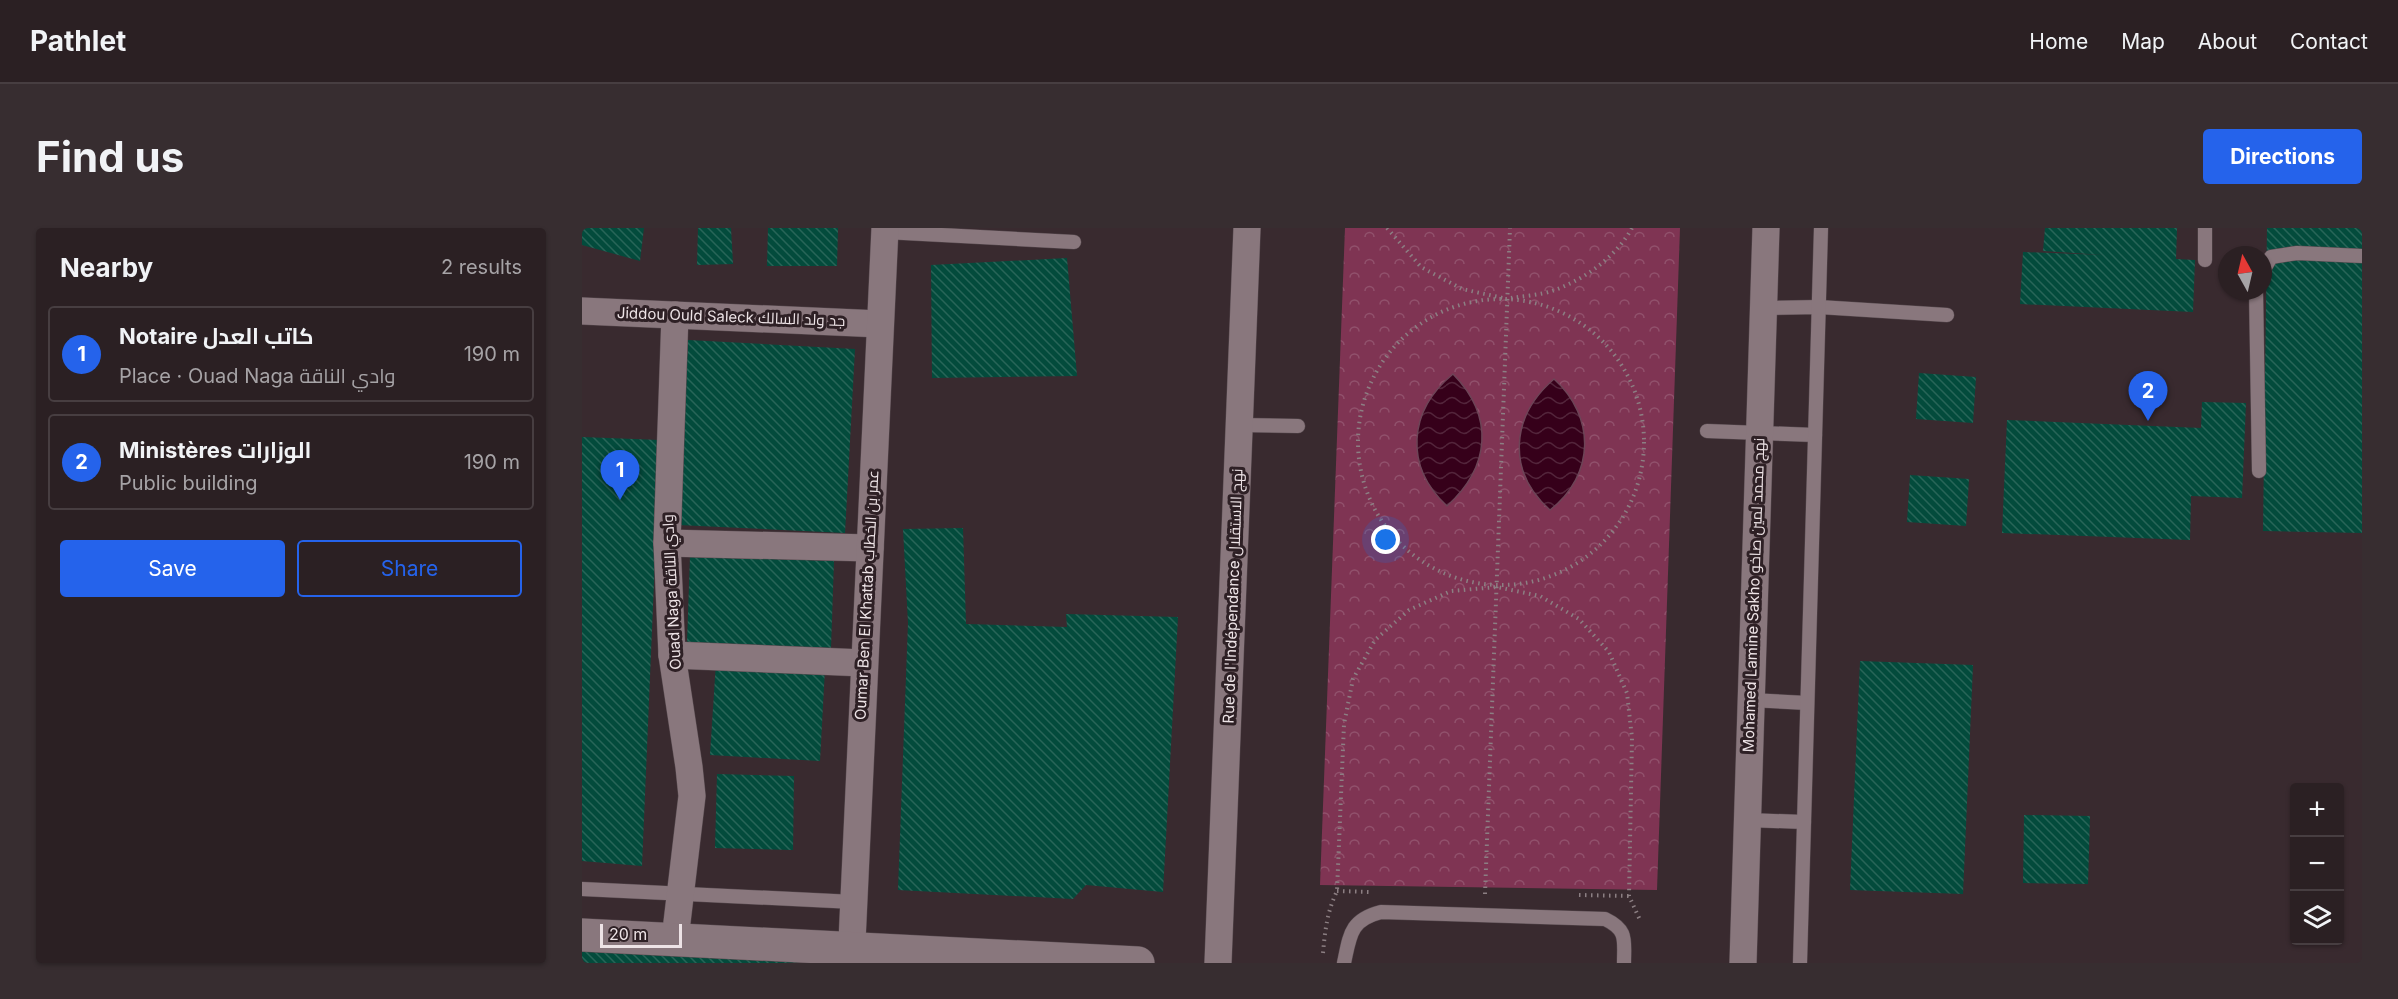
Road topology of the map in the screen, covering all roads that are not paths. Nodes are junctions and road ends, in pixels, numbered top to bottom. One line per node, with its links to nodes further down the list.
1 (1247, 228): 17 (street, Rue de l'Indépendance نهج الاستقلال)
2 (1766, 228): 11 (street, Mohamed Lamine Sakho نهج محمد لمين صاخو)
3 (1821, 228): 12 (lane)
4 (2205, 228): 9 (lane)
5 (885, 230): 6 (lane); 16 (street, Oumar Ben El Khattab عمر بن الخطاب)
6 (1074, 242)
7 (2362, 256): 8 (lane)
8 (2272, 257)
9 (2205, 260)
10 (2256, 300): 22 (lane)
11 (1763, 308): 12 (lane); 20 (street, Mohamed Lamine Sakho نهج محمد لمين صاخو)
12 (1819, 308): 15 (lane); 21 (lane)
13 (582, 311): 14 (street, Jiddou Ould Saleck جد ولد السالك)
14 (675, 315): 16 (street, Jiddou Ould Saleck جد ولد السالك); 23 (street, Ouad Naga وادي الناقة)
15 (1947, 315)
16 (880, 324): 24 (street, Oumar Ben El Khattab عمر بن الخطاب)
17 (1239, 425): 18 (lane); 38 (street, Rue de l'Indépendance نهج الاستقلال)
18 (1298, 426)
19 (1707, 431): 20 (lane)
20 (1758, 433): 21 (lane); 27 (street, Mohamed Lamine Sakho نهج محمد لمين صاخو)
21 (1815, 435): 28 (lane)
22 (2259, 471)
23 (667, 543): 24 (street); 25 (street, Ouad Naga وادي الناقة)
24 (870, 548): 26 (street, Oumar Ben El Khattab عمر بن الخطاب)
25 (672, 655): 26 (street); 32 (street, Ouad Naga وادي الناقة)
26 (864, 663): 33 (street, Oumar Ben El Khattab عمر بن الخطاب)
27 (1750, 700): 28 (lane); 29 (street, Mohamed Lamine Sakho نهج محمد لمين صاخو)
28 (1807, 703): 30 (lane)
29 (1747, 820): 30 (lane); 41 (street, Mohamed Lamine Sakho نهج محمد لمين صاخو)
30 (1804, 822): 42 (lane)
31 (582, 889): 32 (lane)
32 (680, 895): 33 (lane); 35 (street, Ouad Naga وادي الناقة)
33 (854, 902): 36 (street, Oumar Ben El Khattab عمر بن الخطاب)
34 (582, 935): 35 (street)
35 (675, 939): 36 (street)
36 (852, 955): 37 (street)
37 (1138, 963)
38 (1218, 963)
39 (1344, 963): 40 (lane)
40 (1624, 963)
41 (1743, 963)
42 (1800, 963)

